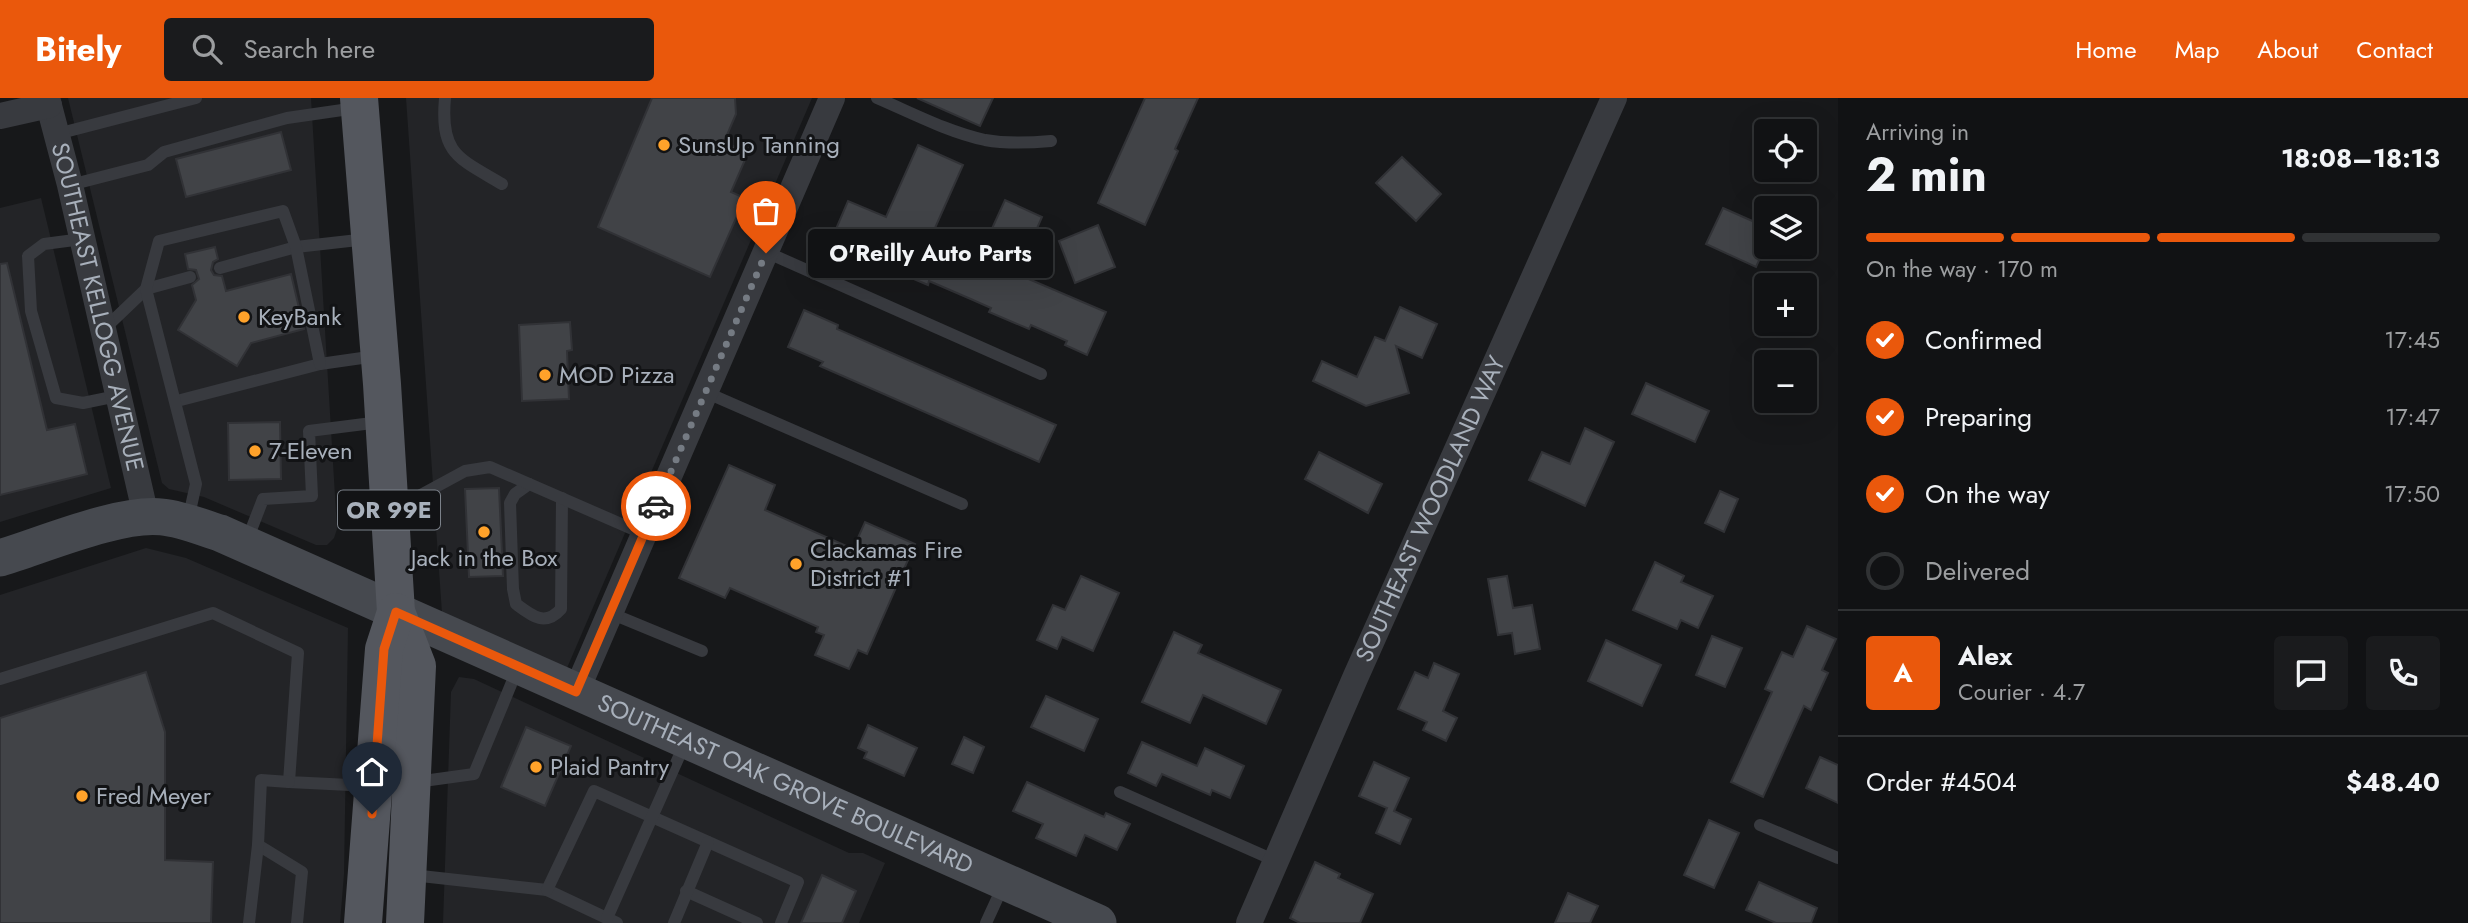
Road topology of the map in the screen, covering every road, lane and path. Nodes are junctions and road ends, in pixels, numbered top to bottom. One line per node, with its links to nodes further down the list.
1 (196, 98): 9 (lane)
2 (445, 98): 11 (lane)
3 (832, 98): 16 (street)
4 (877, 98): 10 (lane)
5 (1614, 98): 53 (street, SOUTHEAST WOODLAND WAY)
6 (48, 102): 8 (street); 9 (street, SOUTHEAST KELLOGG AVENUE)
7 (360, 103): 12 (lane); 13 (main road, OR 99E)
8 (0, 116)
9 (57, 134): 12 (street, SOUTHEAST KELLOGG AVENUE)
10 (1051, 141)
11 (502, 184)
12 (70, 185): 14 (street, SOUTHEAST KELLOGG AVENUE)
13 (371, 238): 15 (lane); 21 (main road, OR 99E)
14 (82, 240): 20 (street, SOUTHEAST KELLOGG AVENUE); 25 (lane)
15 (296, 247): 17 (lane); 19 (lane); 22 (lane)
16 (766, 253): 23 (lane); 24 (street)
17 (220, 268)
18 (190, 277): 19 (lane)
19 (146, 289): 20 (lane); 26 (lane)
20 (102, 331): 25 (street, SOUTHEAST KELLOGG AVENUE)
21 (379, 356): 22 (lane); 27 (main road, OR 99E)
22 (320, 364): 26 (lane)
23 (1041, 374)
24 (705, 392): 30 (lane); 34 (street)
25 (117, 396): 32 (street, SOUTHEAST KELLOGG AVENUE)
26 (177, 401): 33 (lane)
27 (384, 422): 31 (main road, OR 99E); 35 (lane)
28 (529, 484): 29 (lane); 29 (lane); 31 (lane)
29 (562, 498): 34 (lane)
30 (962, 504)
31 (390, 512): 37 (main road, OR 99E)
32 (146, 516): 33 (street, SOUTHEAST OAK GROVE BOULEVARD); 36 (street, SOUTHEAST OAK GROVE BOULEVARD)
33 (188, 522): 35 (street, SOUTHEAST OAK GROVE BOULEVARD)
34 (644, 534): 38 (street)
35 (246, 545): 37 (street, SOUTHEAST OAK GROVE BOULEVARD)
36 (0, 558)
37 (396, 612): 40 (street, SOUTHEAST OAK GROVE BOULEVARD); 45 (main road, OR 99E); 46 (main road, OR 99E)
38 (610, 613): 39 (lane); 42 (street)
39 (702, 651)
40 (519, 666): 42 (street, SOUTHEAST OAK GROVE BOULEVARD); 45 (lane)
41 (0, 679): 44 (lane)
42 (576, 692): 43 (street, SOUTHEAST OAK GROVE BOULEVARD)
43 (686, 741): 48 (lane); 55 (street, SOUTHEAST OAK GROVE BOULEVARD)
44 (289, 782): 46 (lane); 51 (lane)
45 (412, 783): 54 (main road, OR 99E)
46 (374, 786): 61 (main road, OR 99E)
47 (1120, 792): 53 (lane)
48 (652, 817): 50 (lane); 56 (lane); 58 (lane)
49 (1760, 825): 52 (lane)
50 (708, 842): 57 (lane); 65 (lane)
51 (258, 845): 59 (lane); 60 (lane)
52 (1838, 858)
53 (1276, 861): 68 (street, SOUTHEAST WOODLAND WAY)
54 (408, 875): 56 (lane); 62 (main road, OR 99E)
55 (1004, 882): 66 (lane); 67 (street, SOUTHEAST OAK GROVE BOULEVARD)
56 (547, 890): 58 (lane)
57 (686, 891): 63 (lane); 64 (lane)
58 (613, 921)
59 (249, 923)
60 (297, 923)
61 (363, 923)
62 (405, 923)
63 (674, 923)
64 (757, 923)
65 (781, 923)
66 (986, 923)
67 (1098, 923)
68 (1249, 923)

